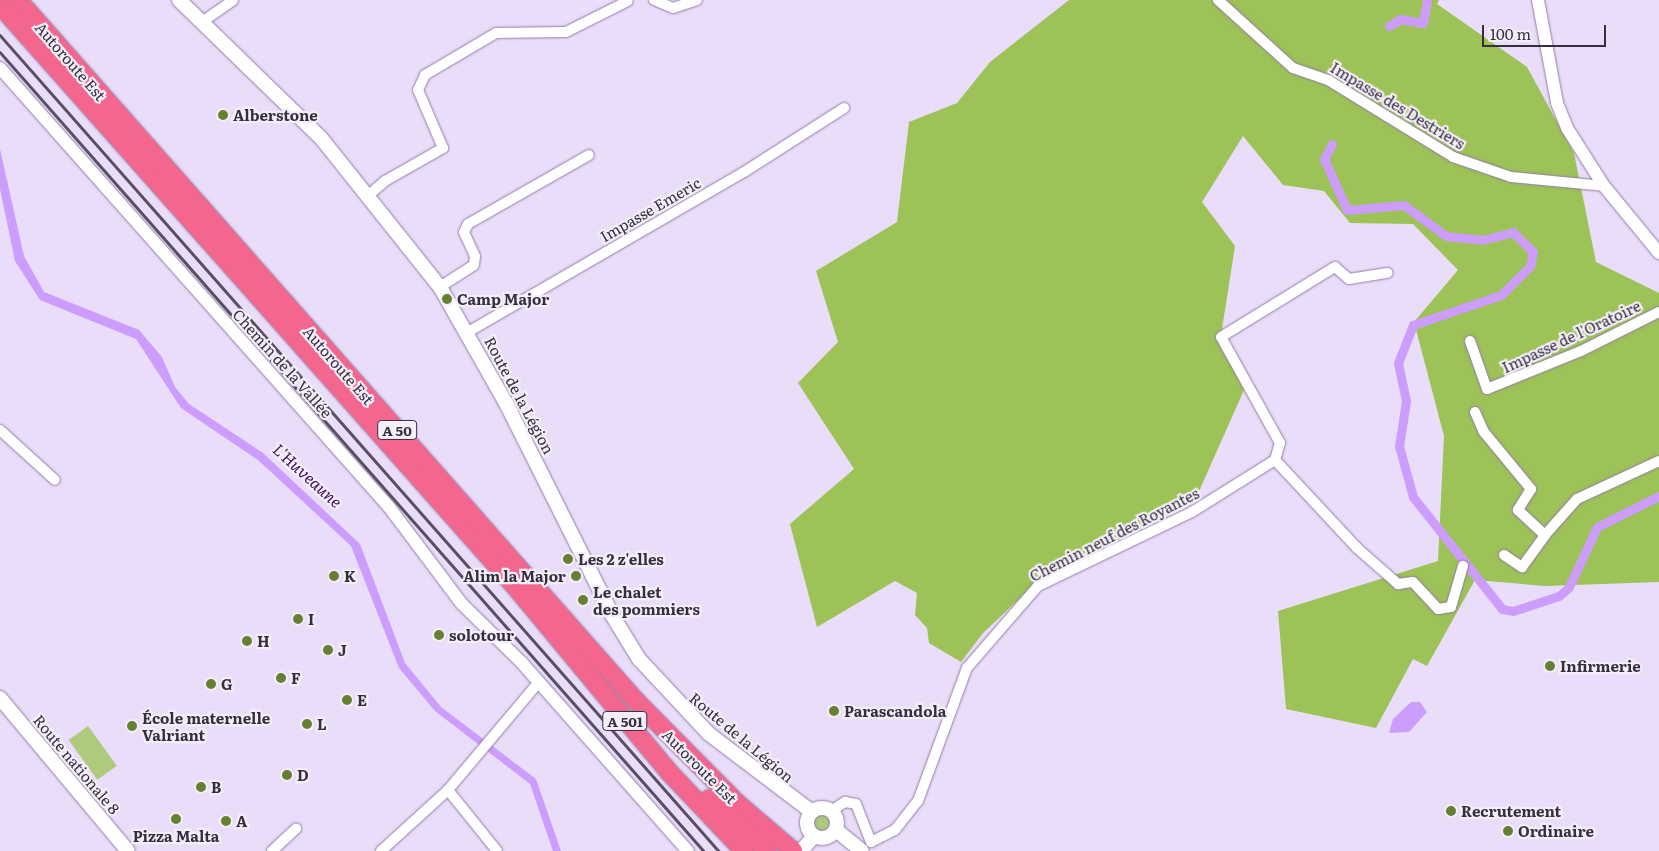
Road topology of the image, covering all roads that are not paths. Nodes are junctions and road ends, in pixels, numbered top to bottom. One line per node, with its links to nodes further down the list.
1 (18, 0): 39 (highway, Autoroute Est / A 50)
2 (179, 0): 10 (main road, Route de la Légion)
3 (233, 0): 10 (street)
4 (628, 0): 15 (street)
5 (654, 0): 6 (street)
6 (696, 0)
7 (1218, 0): 14 (street, Impasse des Destriers)
8 (1538, 0): 14 (street)
9 (0, 5): 30 (highway, Autoroute Est / A 50)
10 (202, 22): 15 (main road, Route de la Légion)
11 (0, 68): 31 (street, Chemin de la Vallée)
12 (844, 108): 20 (street, Impasse Emeric)
13 (589, 155): 18 (street)
14 (1604, 186): 16 (street)
15 (370, 194): 18 (main road, Route de la Légion)
16 (1659, 253)
17 (1388, 273): 24 (street)
18 (440, 287): 20 (main road, Route de la Légion)
19 (1659, 312): 21 (street, Impasse de l'Oratoire)
20 (468, 332): 35 (main road, Route de la Légion)
21 (1470, 341)
22 (1475, 412): 27 (street)
23 (0, 430): 26 (street)
24 (1275, 460): 29 (street); 34 (street, Chemin neuf des Royantes)
25 (1659, 461): 27 (street)
26 (55, 480)
27 (1545, 535): 28 (street)
28 (1504, 555)
29 (1463, 566)
30 (513, 584): 45 (highway, Autoroute Est / A 501); 46 (highway, A 50)
31 (539, 682): 33 (street); 44 (street, Chemin de la Vallée)
32 (0, 698): 40 (main road, Route nationale 8)
33 (448, 790): 42 (street); 43 (street)
34 (831, 811): 35 (main road); 37 (main road)
35 (812, 812): 38 (main road)
36 (296, 829): 41 (street)
37 (836, 830): 38 (main road); 47 (main road)
38 (814, 836): 39 (main road)
39 (794, 850)
40 (128, 851)
41 (272, 851)
42 (381, 851)
43 (496, 851)
44 (688, 851)
45 (744, 851)
46 (767, 851)
47 (862, 851)

